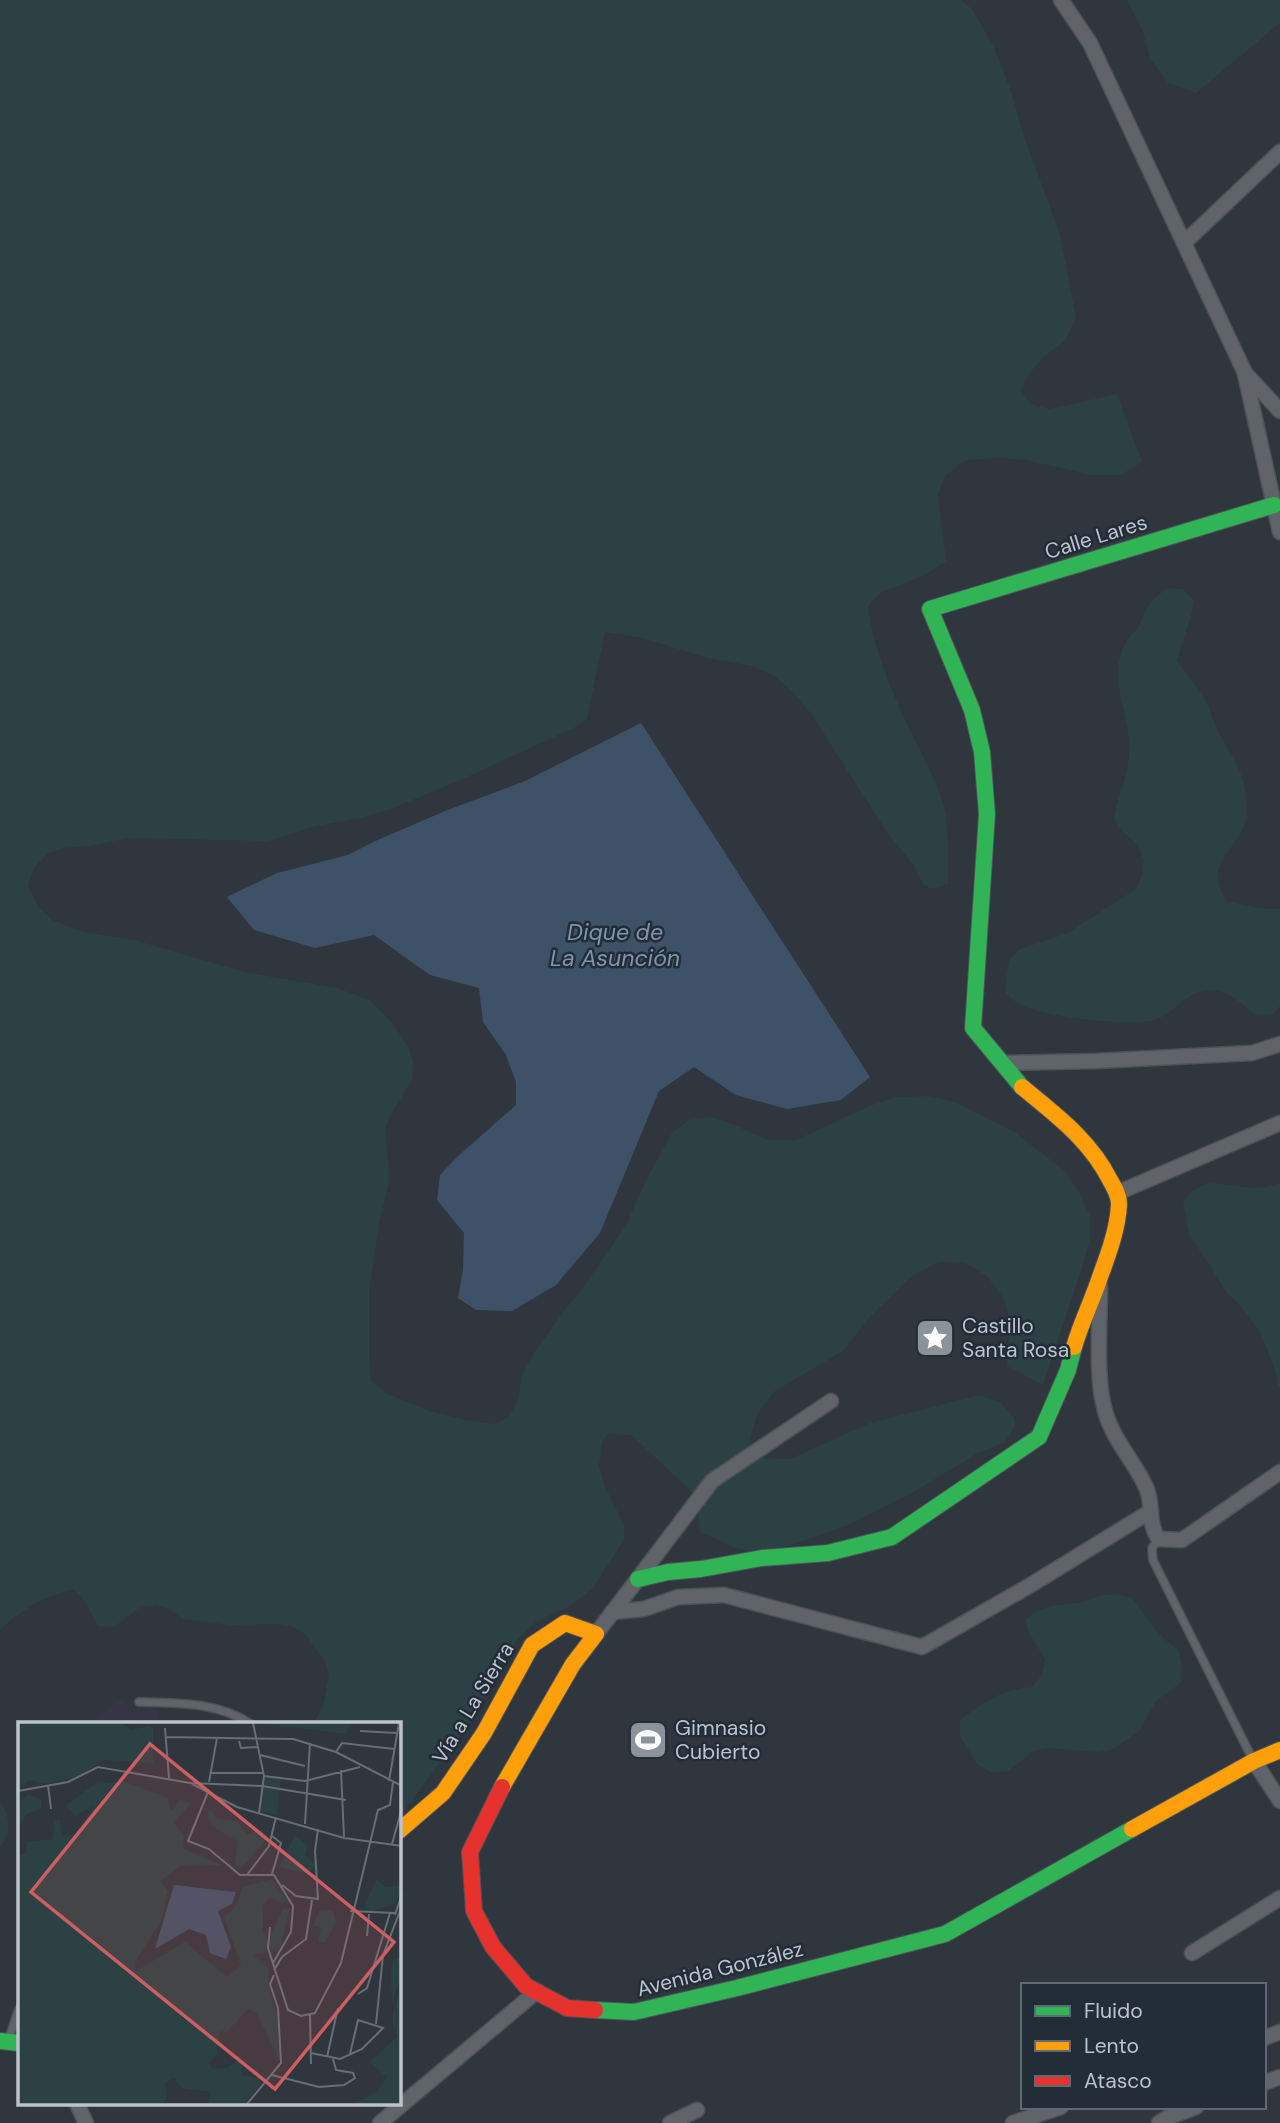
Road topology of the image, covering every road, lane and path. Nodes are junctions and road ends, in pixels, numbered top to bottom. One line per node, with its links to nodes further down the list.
1 (1061, 0): 3 (street)
2 (1280, 152): 3 (street)
3 (1184, 243): 4 (street)
4 (1245, 373): 5 (street); 6 (street)
5 (1280, 411)
6 (1274, 505): 7 (street); 9 (street, Calle Lares)
7 (1280, 532)
8 (1280, 1044): 9 (street)
9 (1002, 1063): 11 (street)
10 (1280, 1123): 11 (street)
11 (1117, 1193): 12 (street)
12 (1100, 1278): 15 (street); 17 (street)
13 (831, 1401): 17 (street)
14 (1280, 1472): 16 (street)
15 (1151, 1511): 16 (street); 18 (street)
16 (1159, 1539): 23 (lane)
17 (638, 1578): 18 (street)
18 (612, 1612): 19 (street)
19 (596, 1634): 25 (street, Vía a La Sierra); 28 (street, Avenida González)
20 (139, 1702): 21 (lane)
21 (248, 1722)
22 (1280, 1750): 23 (street, Avenida González)
23 (1254, 1761): 24 (street); 28 (street, Avenida González)
24 (1280, 1801)
25 (401, 1829)
26 (1280, 1898): 27 (street)
27 (1192, 1953)
28 (536, 1992): 31 (street)
29 (18, 2012): 30 (lane)
30 (9, 2042)
31 (401, 2105)
32 (78, 2106): 37 (street)
33 (400, 2106): 38 (street)
34 (1054, 2109): 40 (street)
35 (1191, 2109): 41 (street)
36 (697, 2110): 39 (street)
37 (86, 2123)
38 (380, 2123)
39 (670, 2123)
40 (1013, 2123)
41 (1159, 2123)

